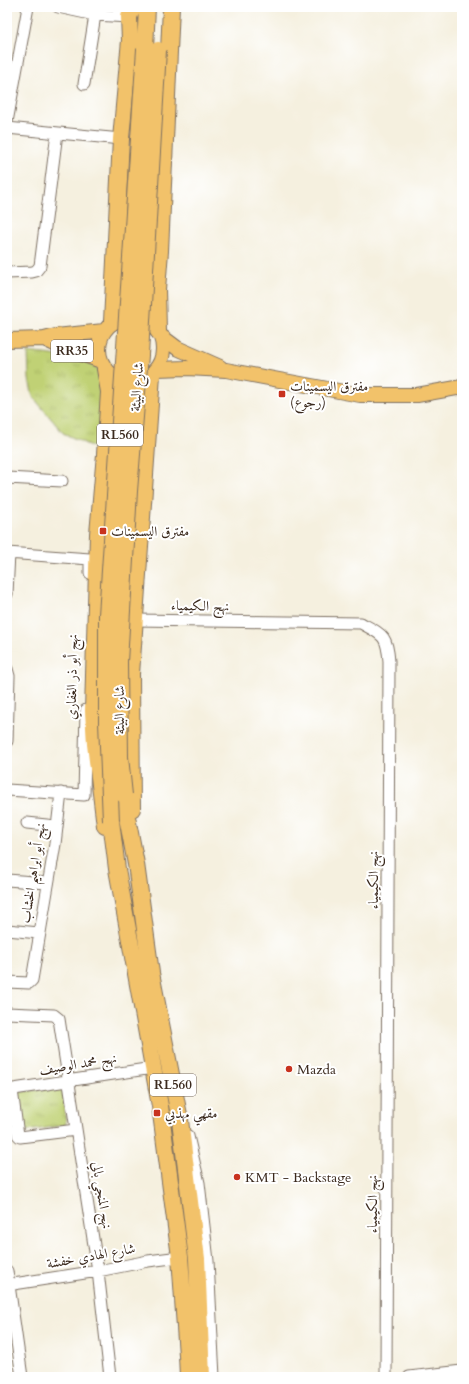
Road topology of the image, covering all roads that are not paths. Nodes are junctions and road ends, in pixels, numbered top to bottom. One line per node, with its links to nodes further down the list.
1 (28, 7): 10 (street)
2 (58, 7): 7 (street)
3 (147, 7): 8 (highway, شارع البيئة / RL560)
4 (161, 7): 8 (highway, RL560)
5 (171, 7): 16 (highway)
6 (131, 12): 7 (street); 13 (highway)
7 (95, 15): 9 (street)
8 (152, 50): 34 (highway, شارع البيئة / RL560, bridge); 35 (highway, RL560, bridge)
9 (84, 84)
10 (7, 122)
11 (7, 128): 12 (street)
12 (57, 134): 13 (street); 14 (street)
13 (121, 139): 15 (highway)
14 (7, 273)
15 (108, 327): 16 (main road); 18 (main road, RR35); 19 (main road)
16 (160, 333): 20 (main road); 21 (main road)
17 (7, 340): 18 (main road, RR35)
18 (44, 340): 19 (main road, RR35)
19 (103, 365): 21 (main road); 35 (highway)
20 (226, 370): 21 (main road); 22 (main road)
21 (154, 372): 27 (highway)
22 (462, 387)
23 (7, 478): 24 (street)
24 (62, 481)
25 (8, 553): 26 (street); 31 (street, نهج أبو ذر الغفاري)
26 (7, 594)
27 (135, 620): 34 (highway); 57 (street, نهج الكيمياء)
28 (7, 669): 29 (street)
29 (7, 741)
30 (7, 790): 31 (street)
31 (61, 793): 33 (street, نهج أبو ابراهيم الخشاب)
32 (27, 823): 33 (street)
33 (56, 826): 37 (street, نهج أبو ابراهيم الخشاب)
34 (132, 842): 45 (highway, RL560)
35 (117, 869): 42 (highway, RL560)
36 (7, 880): 37 (street)
37 (47, 883): 39 (street, نهج أبو ابراهيم الخشاب)
38 (7, 930): 39 (street)
39 (39, 933): 40 (street, نهج أبو ابراهيم الخشاب)
40 (7, 982)
41 (7, 1013): 43 (street, نهج المنجي بالي)
42 (154, 1068): 43 (street, نهج محمد الوصيف); 47 (highway, RL560)
43 (69, 1081): 44 (street, نهج محمد الوصيف); 46 (street, نهج المنجي بالي)
44 (10, 1090): 46 (street)
45 (180, 1120): 55 (highway, RL560); 56 (street)
46 (76, 1130): 48 (street, نهج المنجي بالي)
47 (180, 1258): 48 (street, شارع الهادي خفشة); 54 (highway, RL560)
48 (98, 1270): 50 (street, شارع الهادي خفشة); 53 (street, نهج المنجي بالي)
49 (7, 1271): 50 (street)
50 (8, 1285): 52 (street)
51 (462, 1371): 58 (street)
52 (22, 1377)
53 (110, 1377)
54 (188, 1377)
55 (202, 1377)
56 (214, 1377)
57 (386, 1377)
58 (409, 1377)

